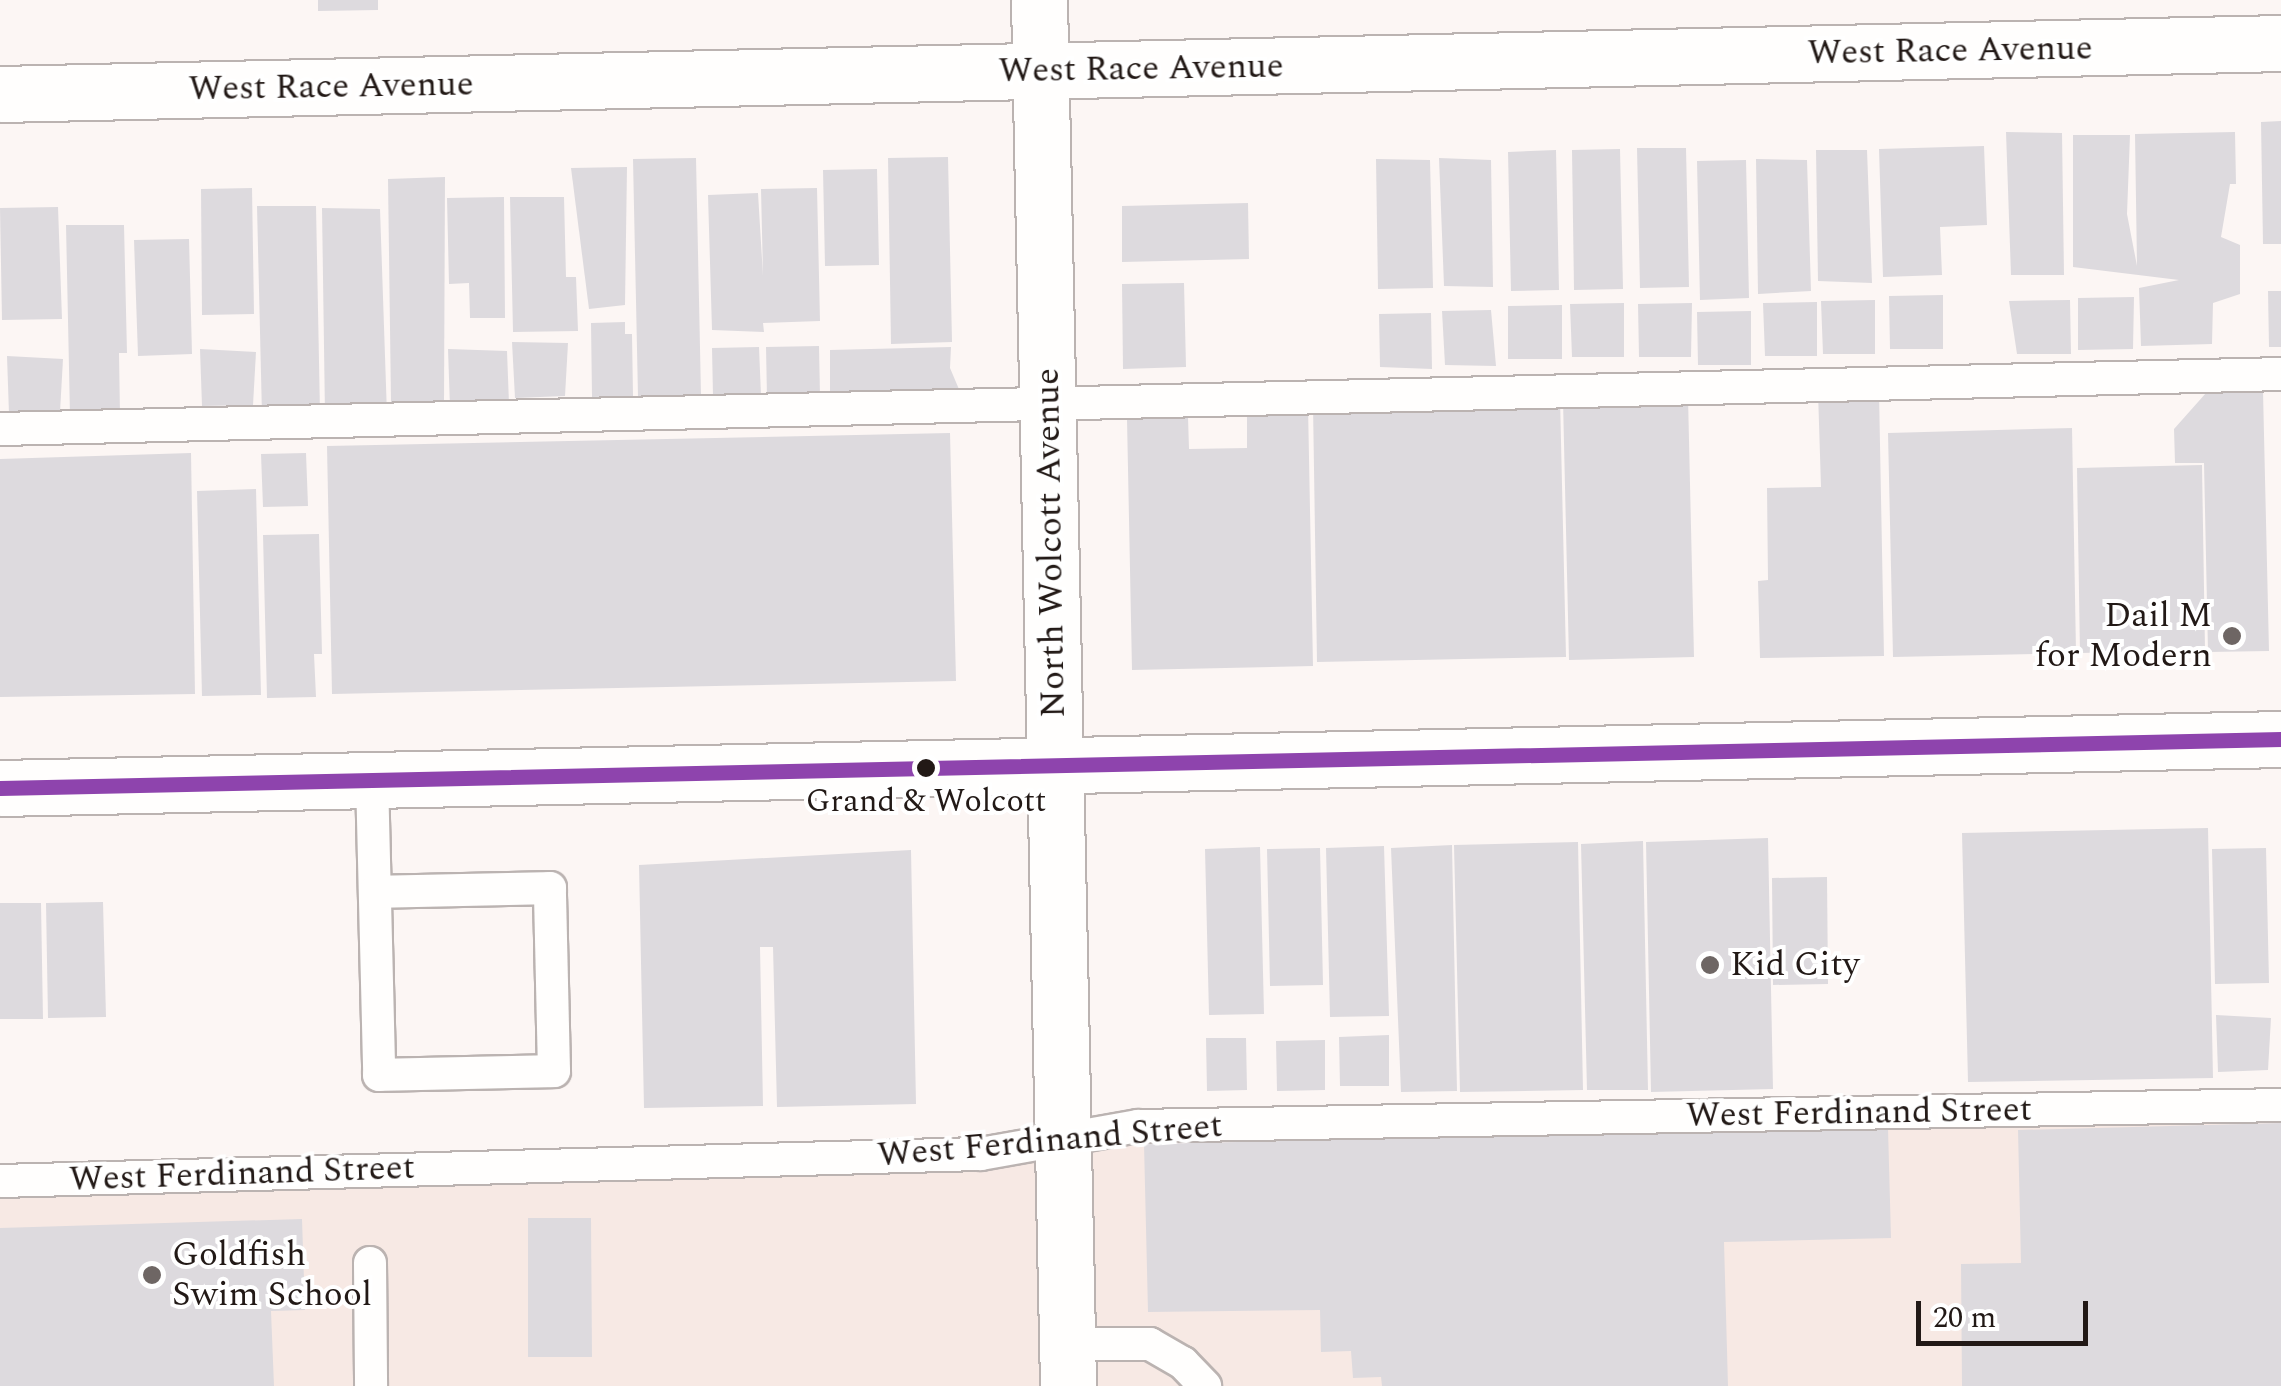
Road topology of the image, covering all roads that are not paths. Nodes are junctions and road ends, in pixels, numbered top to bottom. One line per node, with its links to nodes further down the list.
1 (1039, 0): 3 (street, North Wolcott Avenue)
2 (2281, 43): 3 (street, West Race Avenue)
3 (1040, 72): 4 (street, West Race Avenue); 6 (street, North Wolcott Avenue)
4 (0, 94)
5 (2281, 374): 6 (lane)
6 (1048, 404): 7 (lane); 9 (street, North Wolcott Avenue)
7 (0, 429)
8 (2281, 739): 9 (street)
9 (1056, 763): 10 (street); 14 (street, North Wolcott Avenue)
10 (372, 778): 11 (street); 12 (lane)
11 (0, 788)
12 (375, 892): 12 (lane)
13 (2281, 1105): 14 (lane, West Ferdinand Street)
14 (1064, 1140): 15 (lane, West Ferdinand Street); 17 (street, North Wolcott Avenue)
15 (0, 1181)
16 (370, 1264): 18 (lane)
17 (1068, 1365): 19 (lane)
18 (371, 1386)
19 (1205, 1386)

